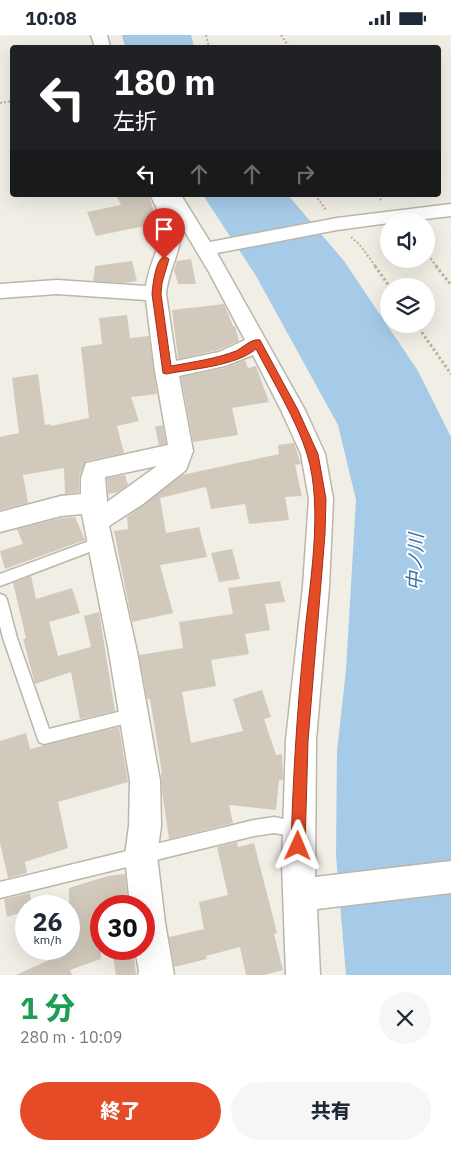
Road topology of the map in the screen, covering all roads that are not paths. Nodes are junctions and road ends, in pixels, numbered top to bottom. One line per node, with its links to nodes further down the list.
1 (160, 197): 6 (street)
2 (173, 197): 4 (street)
3 (451, 210): 4 (street)
4 (206, 249): 7 (street)
5 (0, 291): 6 (street)
6 (156, 294): 8 (street)
7 (257, 342): 8 (street); 15 (street)
8 (166, 371): 9 (street)
9 (181, 451): 11 (street); 11 (street)
10 (0, 522): 11 (street)
11 (96, 522): 12 (lane); 14 (street)
12 (0, 580)
13 (0, 600): 14 (lane)
14 (134, 715): 16 (street)
15 (298, 829): 16 (lane); 19 (street)
16 (141, 855): 18 (lane); 20 (street)
17 (451, 877): 19 (street)
18 (0, 890)
19 (299, 895): 21 (street)
20 (155, 975)
21 (303, 975)

